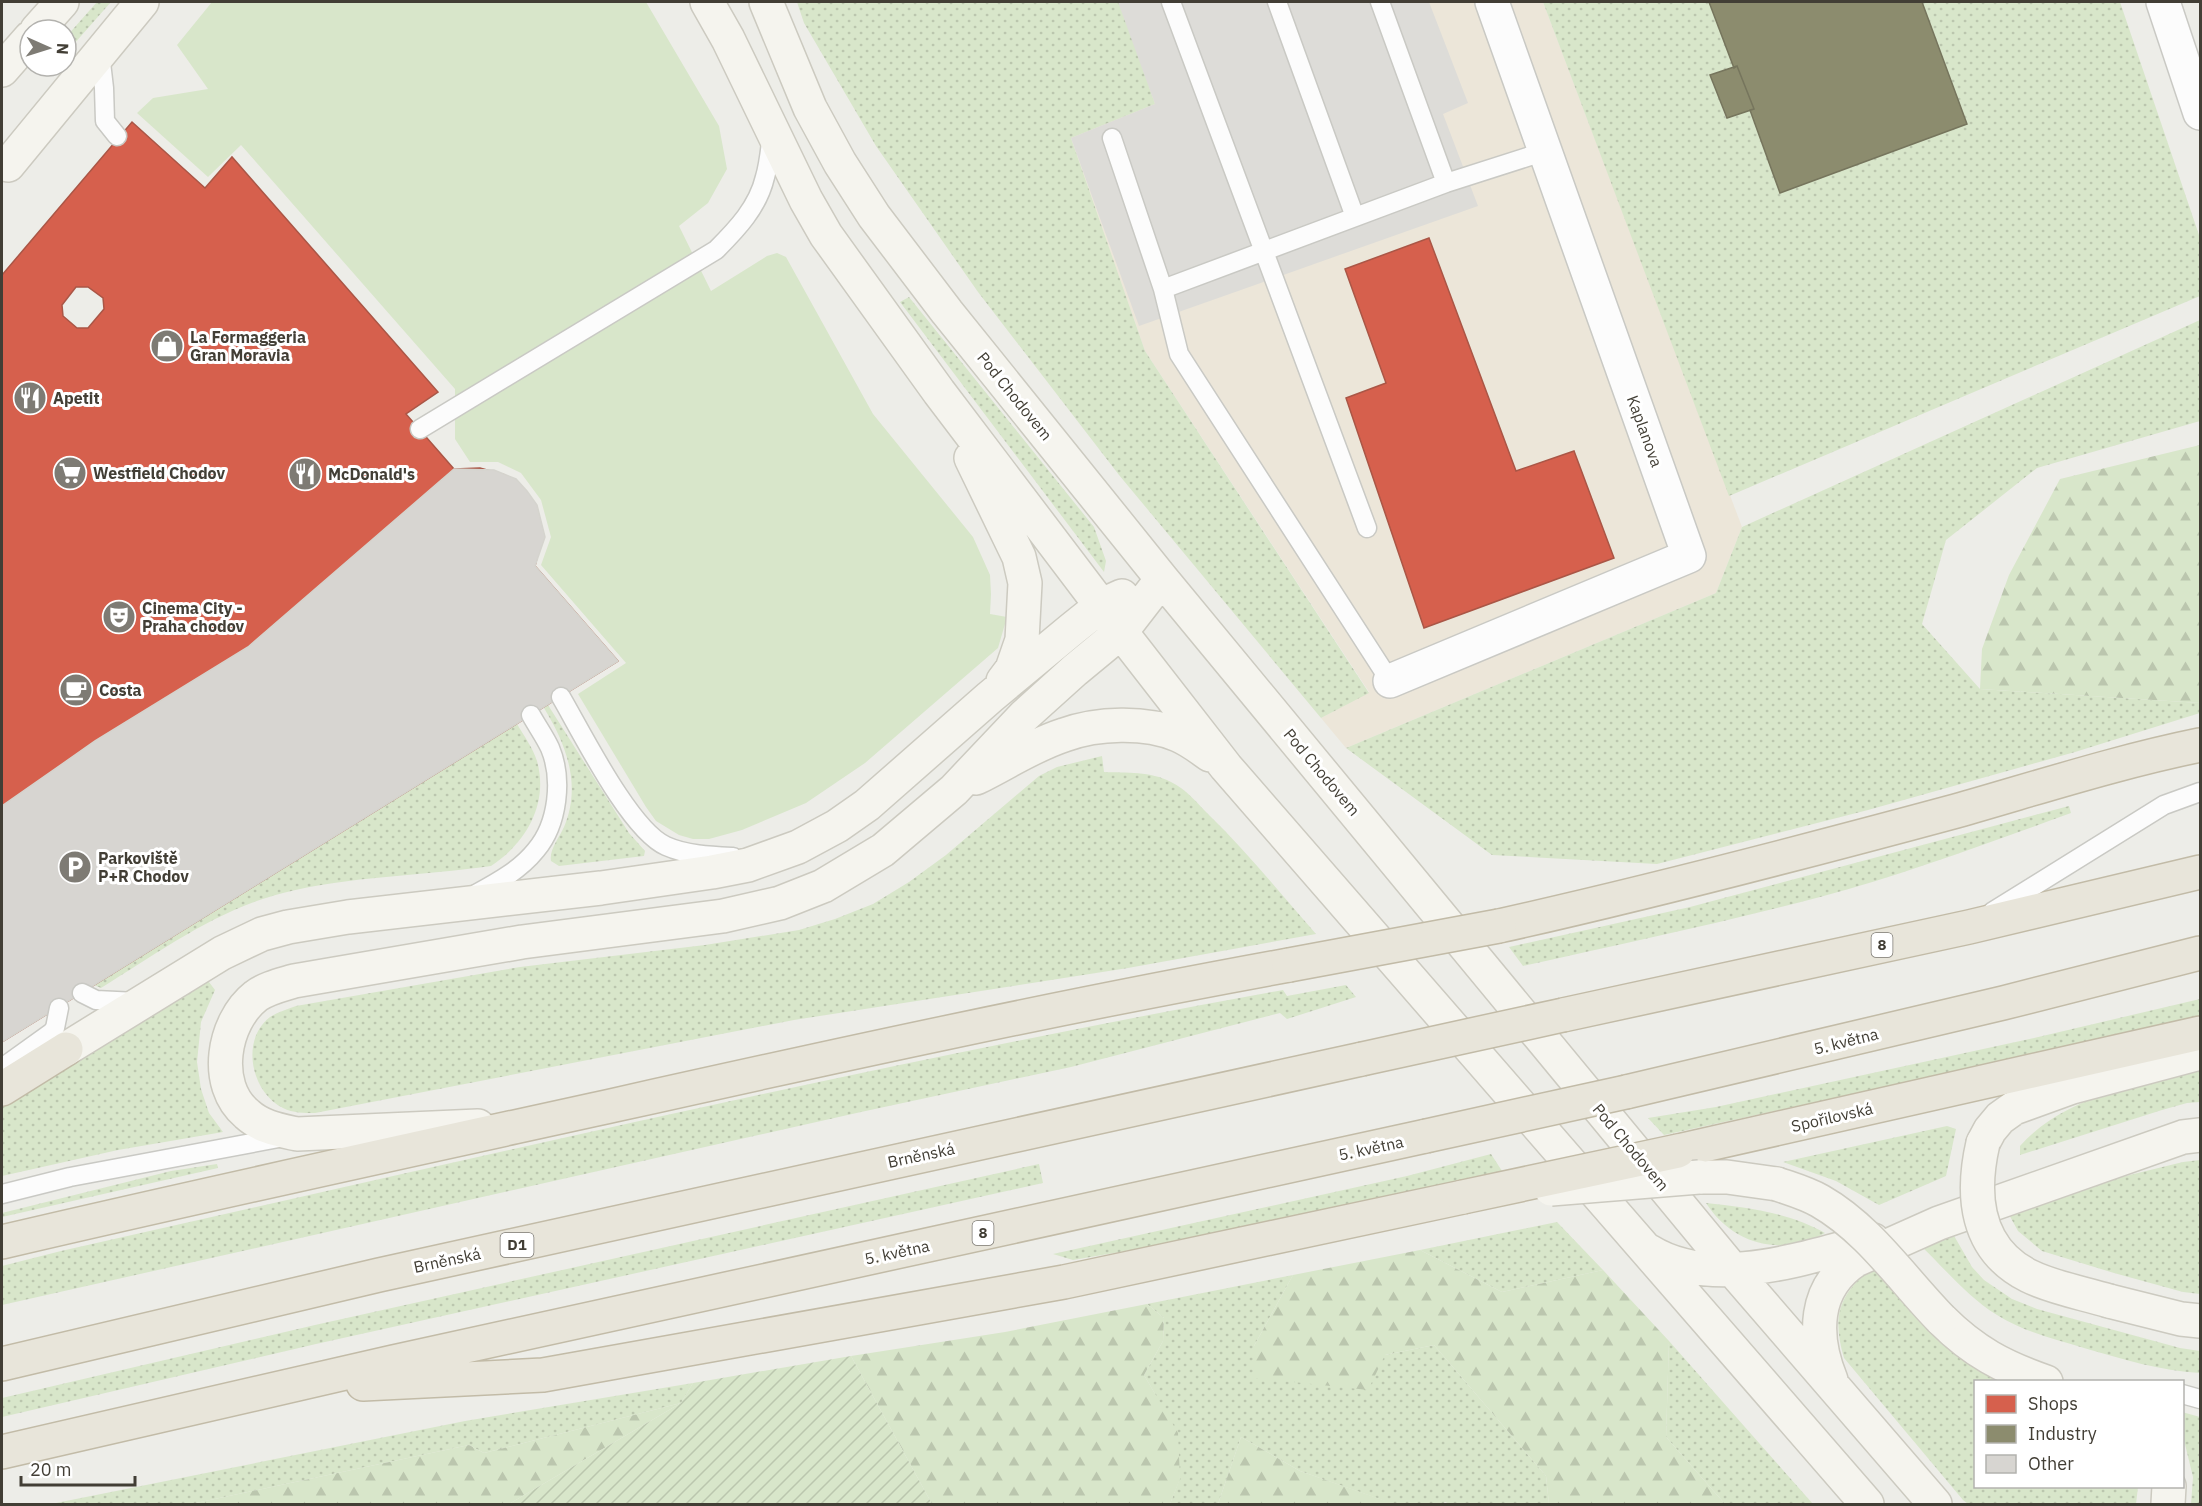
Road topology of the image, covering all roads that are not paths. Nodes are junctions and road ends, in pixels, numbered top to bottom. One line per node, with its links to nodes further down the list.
1 (62, 2): 10 (main road)
2 (142, 2): 12 (main road)
3 (707, 2): 15 (main road)
4 (766, 2): 27 (main road, Pod Chodovem)
5 (1171, 2): 22 (lane)
6 (1277, 2): 21 (lane)
7 (1380, 2): 20 (lane)
8 (1492, 2): 18 (street, Kaplanova)
9 (2163, 2): 14 (street)
10 (48, 18)
11 (18, 52): 13 (main road)
12 (100, 54): 16 (lane); 19 (main road)
13 (2, 70)
14 (2200, 113)
15 (772, 134): 24 (main road); 25 (lane)
16 (117, 136)
17 (1112, 138): 23 (lane)
18 (1545, 151): 20 (lane); 30 (street, Kaplanova)
19 (8, 165)
20 (1446, 183): 21 (lane)
21 (1355, 217): 22 (lane)
22 (1263, 252): 23 (lane); 26 (lane)
23 (1163, 289): 30 (lane)
24 (939, 392): 28 (main road); 32 (main road)
25 (420, 429)
26 (1367, 528)
27 (1162, 579): 28 (main road); 29 (main road); 62 (main road, Pod Chodovem)
28 (1102, 606): 29 (main road); 32 (main road)
29 (1121, 632): 37 (main road); 38 (main road)
30 (1390, 681)
31 (561, 697): 40 (lane)
32 (990, 697): 40 (main road)
33 (531, 716): 42 (lane)
34 (2200, 735): 36 (highway)
35 (2200, 744): 36 (highway)
36 (2146, 756): 53 (highway, bridge)
37 (1226, 766): 38 (main road); 61 (main road)
38 (954, 790): 55 (main road)
39 (2200, 792): 43 (lane)
40 (765, 860): 42 (main road)
41 (2200, 872): 43 (highway, 8)
42 (450, 904): 46 (main road)
43 (1969, 927): 54 (highway, 8, bridge)
44 (2200, 952): 67 (highway, 5. května / 8, bridge)
45 (82, 993): 46 (lane)
46 (142, 1002): 49 (main road)
47 (59, 1008): 51 (lane)
48 (2200, 1032): 58 (highway, Spořilovská, bridge)
49 (66, 1049): 52 (highway)
50 (2200, 1053): 63 (main road, bridge)
51 (2, 1068)
52 (2, 1089)
53 (527, 1124): 55 (main road); 60 (highway)
54 (1033, 1130): 64 (highway, Brněnská / D1)
55 (297, 1134): 57 (lane)
56 (2200, 1135): 59 (main road)
57 (2, 1194)
58 (1463, 1197): 65 (main road, bridge); 67 (highway, Spořilovská)
59 (1939, 1224): 62 (main road); 66 (main road)
60 (2, 1242)
61 (1645, 1249): 62 (main road); 72 (main road)
62 (1732, 1269): 66 (main road, Pod Chodovem)
63 (2200, 1321)
64 (2, 1364)
65 (2048, 1380)
66 (1834, 1387): 73 (main road, Pod Chodovem)
67 (274, 1389): 70 (highway)
68 (2184, 1395): 69 (lane)
69 (2200, 1399)
70 (2, 1452)
71 (2169, 1488): 74 (main road)
72 (1867, 1504)
73 (1935, 1504)
74 (2168, 1504)

